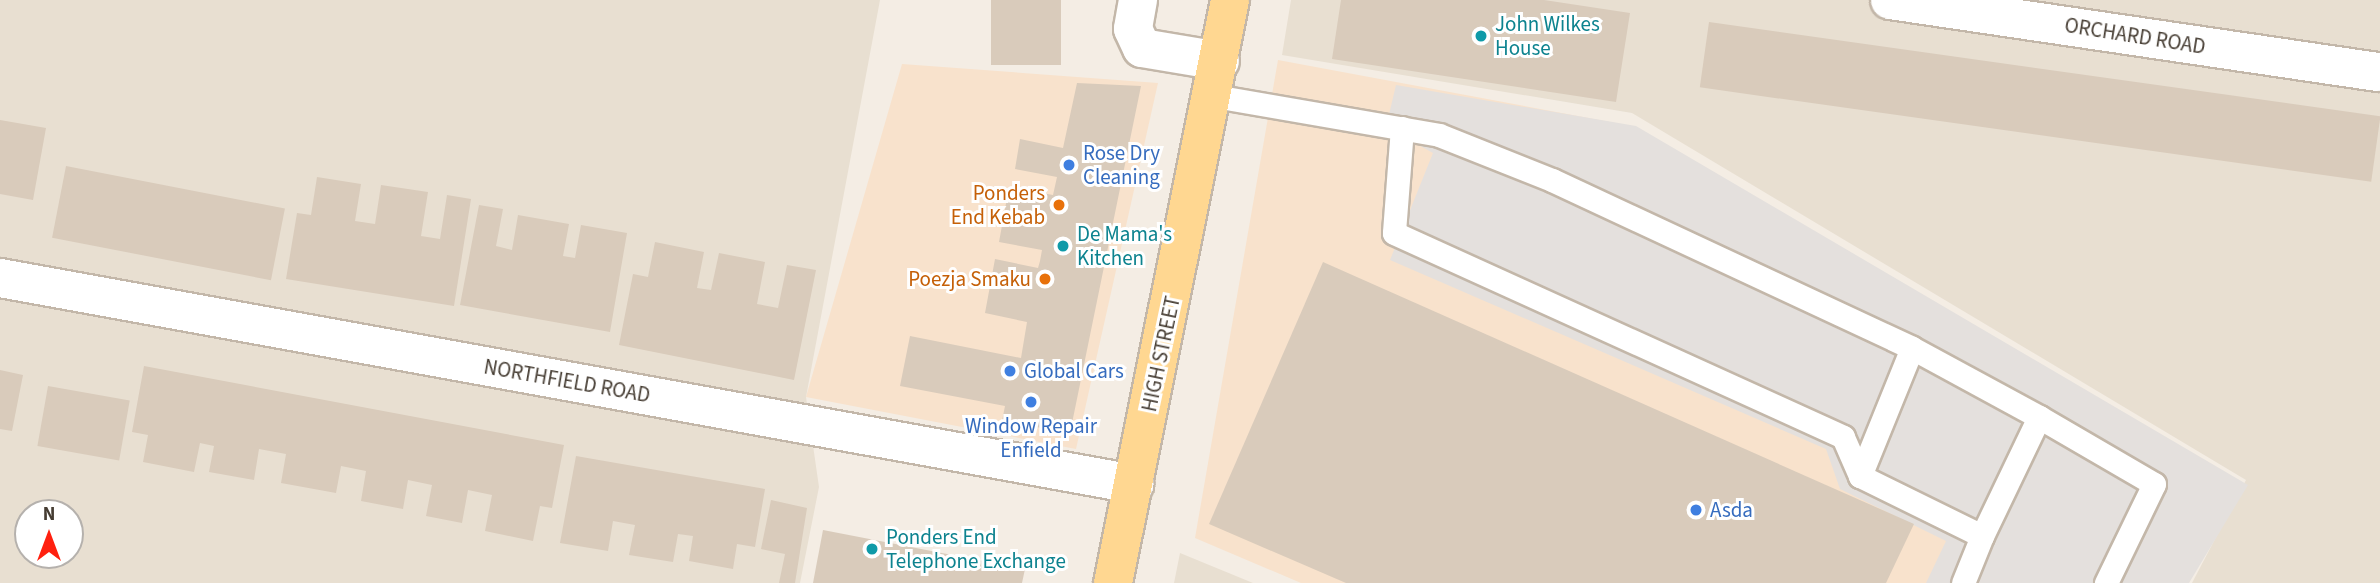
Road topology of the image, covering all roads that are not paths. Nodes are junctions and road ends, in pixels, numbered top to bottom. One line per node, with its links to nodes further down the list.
1 (1138, 0): 5 (street)
2 (1230, 0): 5 (main road, HIGH STREET)
3 (1890, 0): 4 (street, ORCHARD ROAD)
4 (2380, 72)
5 (1217, 79): 6 (lane); 11 (main road, HIGH STREET)
6 (1402, 128): 8 (lane); 10 (lane)
7 (0, 278): 11 (street, NORTHFIELD ROAD)
8 (1912, 348): 9 (lane); 10 (lane)
9 (2039, 417): 12 (lane); 15 (lane)
10 (1860, 476): 12 (lane)
11 (1134, 484): 13 (main road, HIGH STREET)
12 (1982, 536): 14 (lane)
13 (1113, 583)
14 (1963, 583)
15 (2106, 583)

